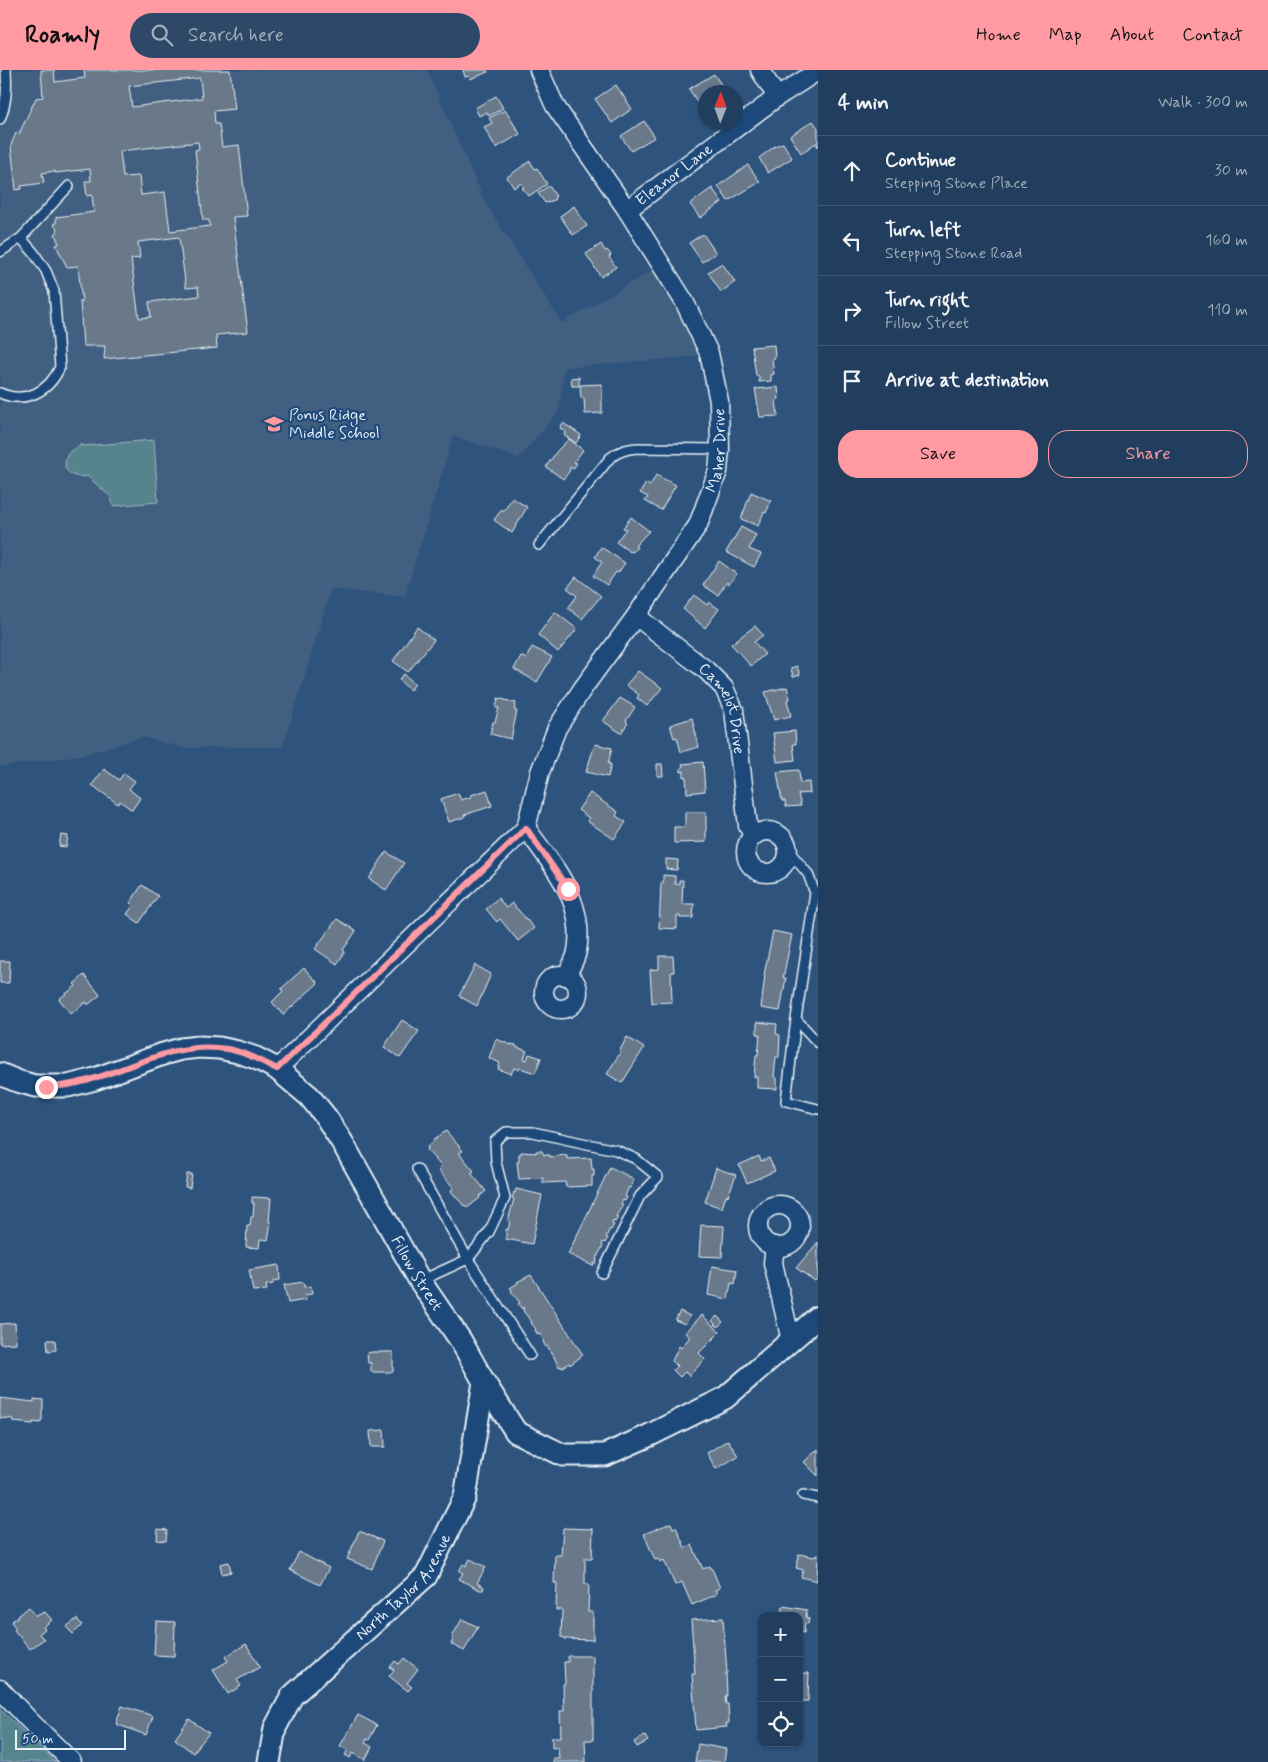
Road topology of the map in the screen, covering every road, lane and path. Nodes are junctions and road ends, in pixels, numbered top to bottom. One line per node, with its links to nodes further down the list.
1 (6, 70): 6 (lane)
2 (539, 70): 8 (street, Maher Drive)
3 (760, 70): 5 (street)
4 (818, 71): 5 (street, Eleanor Lane)
5 (777, 97): 8 (street, Eleanor Lane)
6 (0, 119)
7 (69, 186): 9 (lane)
8 (627, 210): 12 (street, Maher Drive)
9 (21, 238): 10 (lane); 11 (lane)
10 (0, 252)
11 (0, 393)
12 (720, 449): 13 (lane); 14 (street, Maher Drive)
13 (539, 545)
14 (636, 616): 15 (street, Maher Drive); 16 (street, Camelot Drive)
15 (526, 828): 18 (street); 21 (street)
16 (754, 836): 17 (street); 17 (street)
17 (788, 850): 19 (lane)
18 (566, 976)
19 (796, 1019): 20 (lane); 23 (lane)
20 (818, 1043)
21 (277, 1069): 22 (street, Fillow Street); 28 (street, Fillow Street)
22 (0, 1074)
23 (818, 1109)
24 (417, 1169): 26 (lane)
25 (775, 1246): 30 (street)
26 (468, 1258): 27 (lane); 28 (lane); 31 (lane)
27 (602, 1273)
28 (420, 1281): 32 (street, Fillow Street)
29 (818, 1316): 30 (street, Fillow Street)
30 (792, 1341): 32 (street, Fillow Street)
31 (530, 1355)
32 (484, 1382): 37 (street, North Taylor Avenue)
33 (803, 1496): 34 (lane)
34 (818, 1498)
35 (0, 1689): 36 (street)
36 (72, 1762)
37 (269, 1762)

